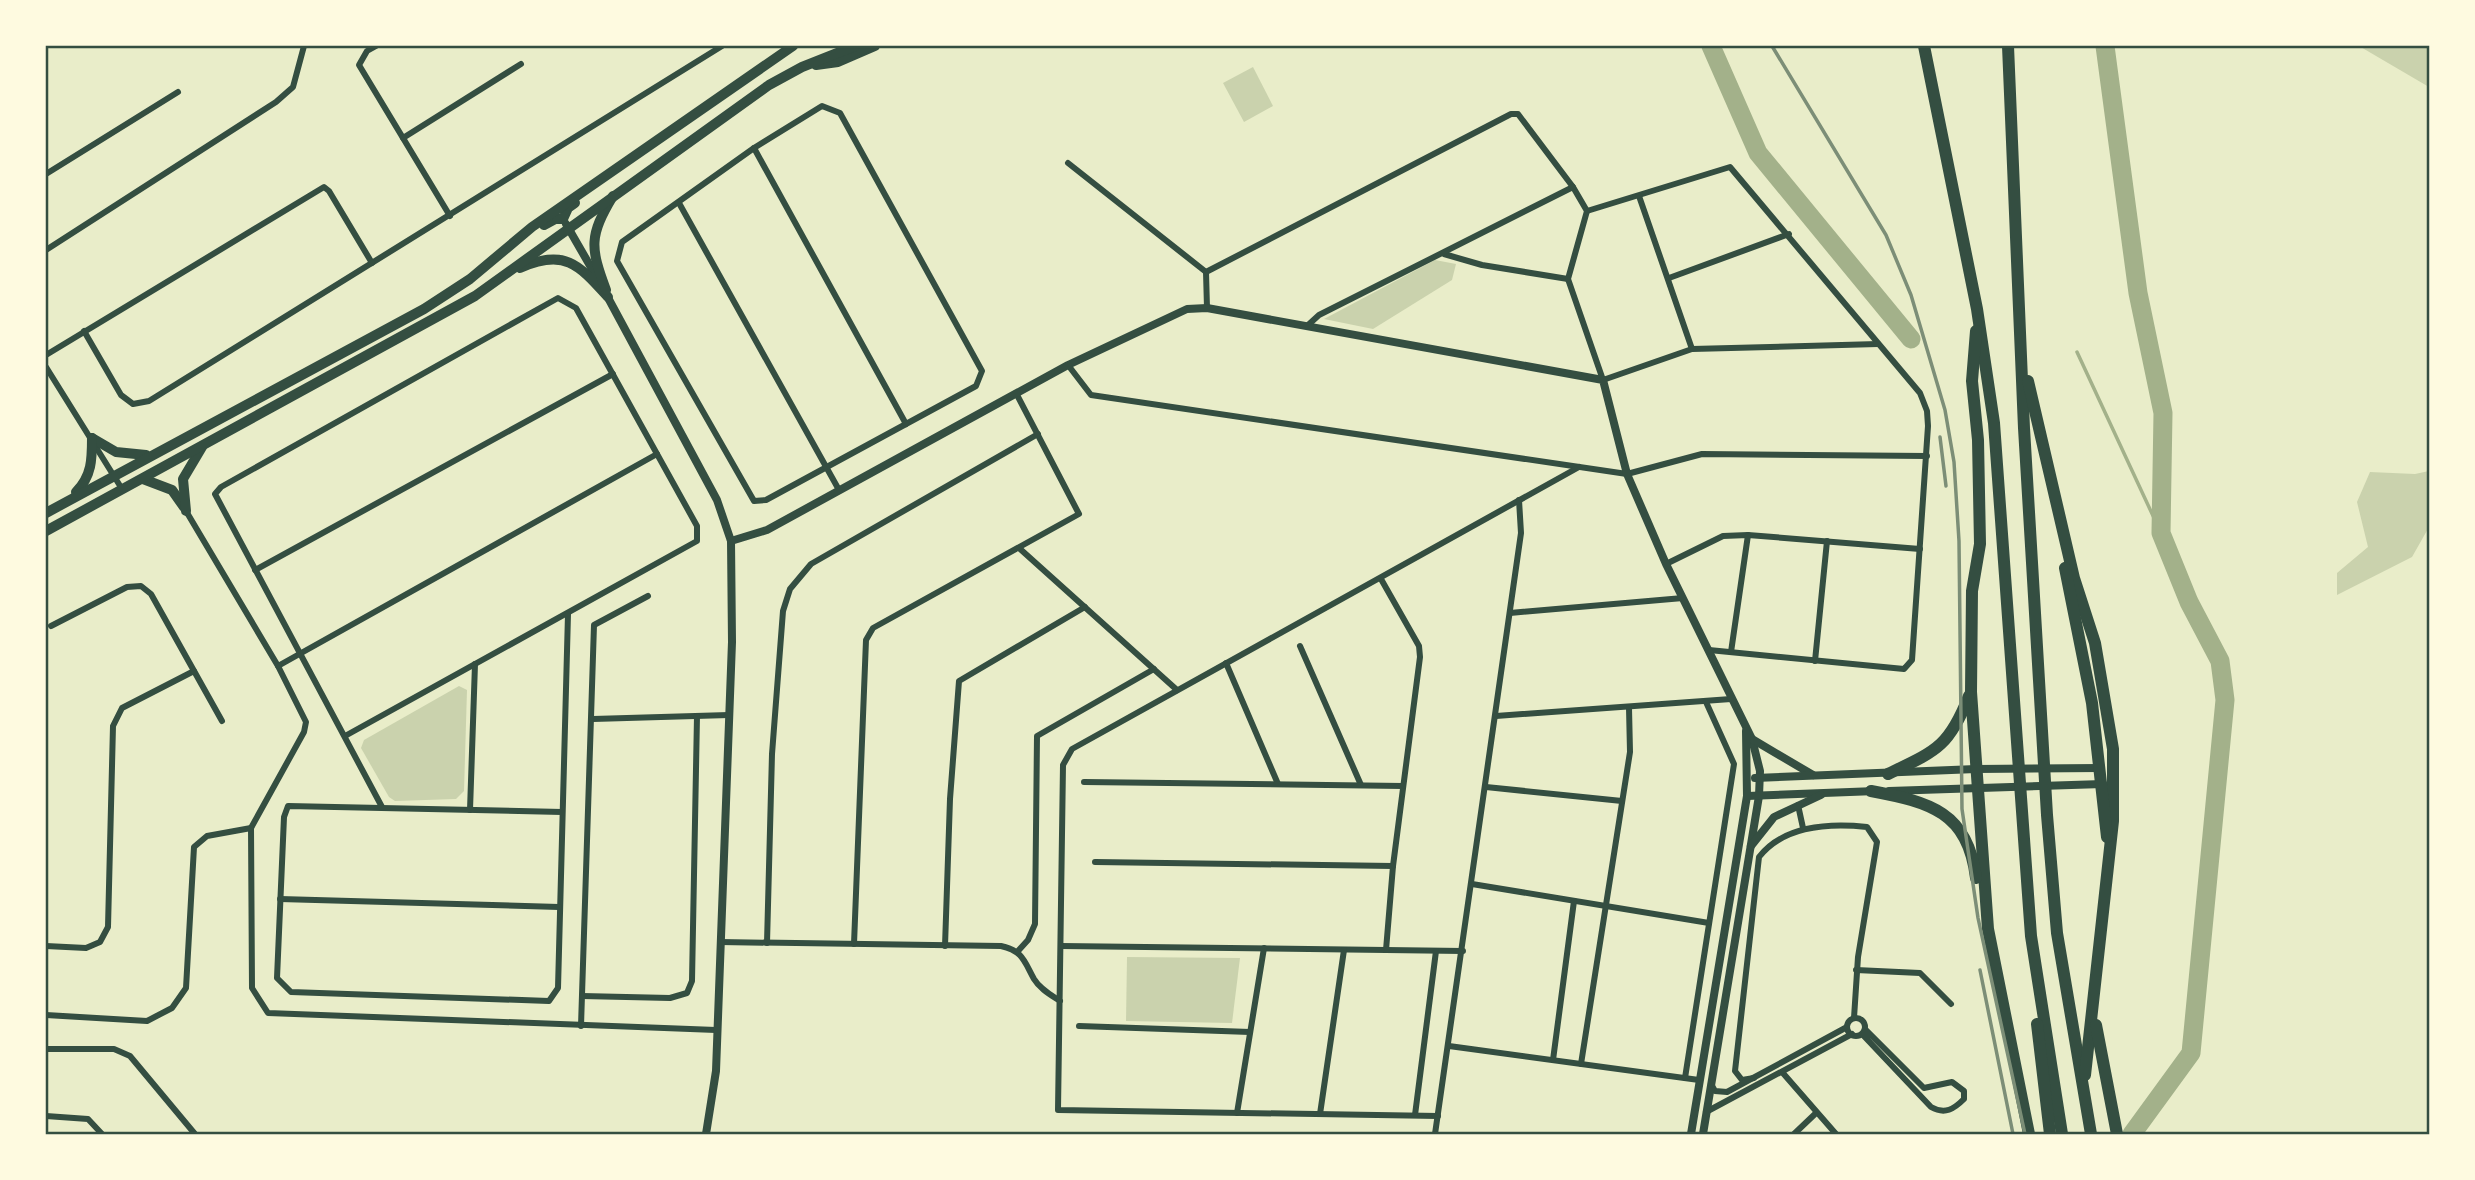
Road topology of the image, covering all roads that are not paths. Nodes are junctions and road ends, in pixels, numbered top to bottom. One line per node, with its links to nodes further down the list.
1 (304, 46): 28 (street)
2 (376, 46): 14 (street)
3 (722, 46): 24 (street)
4 (785, 46): 10 (street)
5 (793, 46): 10 (main road)
6 (855, 46): 12 (main road)
7 (875, 46): 12 (main road)
8 (1924, 46): 37 (highway)
9 (2008, 46): 42 (highway)
10 (779, 56): 17 (main road)
11 (521, 64): 14 (street)
12 (802, 66): 20 (main road)
13 (178, 92): 18 (street)
14 (403, 138): 24 (street)
15 (754, 148): 22 (street); 49 (street); 49 (street)
16 (1068, 163): 31 (street)
17 (614, 170): 25 (main road); 27 (main road)
18 (46, 174)
19 (1573, 187): 23 (street); 29 (street); 31 (street)
20 (615, 193): 25 (main road); 35 (main road)
21 (1639, 196): 23 (street); 26 (street); 33 (street)
22 (679, 202): 56 (street); 56 (street)
23 (1587, 211): 34 (street)
24 (450, 216): 30 (street)
25 (566, 223): 27 (main road); 32 (main road); 35 (street)
26 (1788, 234): 33 (street); 40 (street)
27 (509, 247): 53 (main road)
28 (46, 250)
29 (1444, 254): 34 (street); 38 (street)
30 (373, 263): 39 (street); 39 (street)
31 (1206, 272): 36 (street)
32 (503, 276): 35 (main road); 52 (main road)
33 (1669, 278): 41 (street)
34 (1568, 279): 47 (street)
35 (608, 297): 70 (street)
36 (1207, 308): 38 (street); 44 (street)
37 (1977, 310): 94 (highway); 155 (highway)
38 (1307, 326): 47 (street)
39 (84, 331): 43 (street)
40 (1878, 344): 41 (street); 55 (street)
41 (1692, 349): 47 (street)
42 (2021, 353): 63 (highway); 177 (highway)
43 (46, 355)
44 (1068, 365): 48 (street); 57 (street)
45 (46, 367): 51 (street)
46 (613, 374): 54 (street); 75 (street); 75 (street)
47 (1603, 380): 59 (street)
48 (1016, 393): 50 (street); 62 (street)
49 (906, 424): 56 (street)
50 (1038, 434): 72 (street); 142 (street)
51 (92, 438): 53 (main road); 58 (street); 64 (main road)
52 (202, 447): 60 (main road); 66 (main road)
53 (152, 454): 58 (main road)
54 (657, 454): 81 (street); 85 (street)
55 (1927, 456): 59 (street); 73 (street)
56 (826, 467): 62 (street)
57 (1579, 467): 59 (street); 65 (street)
58 (114, 474): 61 (street); 64 (main road)
59 (1627, 474): 74 (street)
60 (143, 479): 61 (main road); 66 (main road)
61 (122, 489): 68 (main road)
62 (839, 490): 70 (street)
63 (2054, 495): 106 (highway); 130 (highway)
64 (71, 496): 67 (main road)
65 (1520, 500): 76 (street); 80 (street)
66 (186, 510): 90 (street)
67 (46, 513)
68 (46, 531)
69 (1748, 534): 71 (street); 74 (street); 86 (street)
70 (731, 541): 98 (street)
71 (1827, 541): 73 (street); 87 (street)
72 (1019, 548): 79 (street); 143 (street)
73 (1920, 549): 87 (street)
74 (1666, 564): 78 (street)
75 (255, 570): 85 (street)
76 (1381, 579): 88 (street); 116 (street)
77 (648, 596): 101 (street)
78 (1683, 598): 80 (street); 84 (street)
79 (1085, 607): 91 (street); 145 (street)
80 (1510, 613): 100 (street)
81 (568, 614): 89 (street); 127 (street)
82 (51, 626): 92 (street)
83 (1300, 646): 115 (street)
84 (1709, 650): 86 (street); 95 (street)
85 (299, 651): 90 (street); 104 (street)
86 (1731, 652): 87 (street)
87 (1815, 661)
88 (1226, 663): 93 (street); 113 (street)
89 (475, 664): 104 (street); 126 (street)
90 (278, 666): 128 (street)
91 (1154, 669): 93 (street); 150 (street)
92 (194, 671): 102 (street); 144 (street)
93 (1177, 690): 146 (street)
94 (1971, 692): 107 (highway); 108 (highway)
95 (1731, 699): 96 (street); 103 (street)
96 (1706, 702): 97 (street); 139 (street)
97 (1629, 708): 100 (street); 123 (street)
98 (729, 715): 99 (street); 141 (street)
99 (697, 716): 101 (street); 154 (street)
100 (1496, 716): 117 (street)
101 (593, 719): 154 (street)
102 (222, 722)
103 (1746, 731): 105 (street); 109 (street)
104 (345, 736): 125 (street)
105 (1752, 739): 110 (street); 111 (street)
106 (2101, 768): 107 (street); 114 (highway)
107 (1976, 769): 108 (street); 118 (highway)
108 (1888, 774): 111 (street)
109 (1749, 778): 110 (street); 121 (street)
110 (1760, 778): 111 (street); 122 (street)
111 (1823, 778)
112 (1084, 782): 113 (street)
113 (1278, 784): 115 (street)
114 (2103, 784): 118 (street); 130 (highway)
115 (1361, 785): 116 (street)
116 (1403, 786): 133 (street)
117 (1486, 786): 123 (street); 134 (street)
118 (1978, 788): 119 (street); 140 (highway)
119 (1871, 791): 120 (street); 140 (highway)
120 (1827, 792): 122 (street); 124 (street)
121 (1747, 796): 122 (street); 175 (street)
122 (1759, 796): 131 (street)
123 (1622, 800): 137 (street)
124 (1798, 805): 129 (street); 131 (street)
125 (382, 807): 126 (street); 135 (street)
126 (470, 810): 127 (street)
127 (562, 812): 138 (street)
128 (251, 828): 158 (street); 161 (street)
129 (1803, 828): 153 (street); 174 (street)
130 (2108, 845): 159 (highway)
131 (1749, 848): 176 (street)
132 (1095, 862): 133 (street)
133 (1393, 866): 149 (street)
134 (1472, 884): 136 (street); 152 (street)
135 (280, 899): 138 (street); 138 (street)
136 (1574, 901): 137 (street); 170 (street)
137 (1604, 904): 139 (street); 171 (street)
138 (559, 907)
139 (1709, 923): 173 (street)
140 (1988, 929): 195 (highway)
141 (720, 942): 142 (street); 164 (street)
142 (767, 943): 143 (street)
143 (854, 944): 145 (street)
144 (46, 946)
145 (945, 946): 150 (street)
146 (1061, 946): 147 (street); 156 (street)
147 (1264, 948): 148 (street); 165 (street)
148 (1344, 950): 149 (street); 180 (street)
149 (1386, 950): 151 (street)
150 (1018, 951): 156 (street)
151 (1436, 951): 152 (street); 182 (street)
152 (1463, 951): 168 (street)
153 (1856, 970): 157 (street); 160 (street)
154 (582, 996): 161 (street)
155 (2039, 996): 186 (highway); 196 (highway)
156 (1060, 1001): 179 (street)
157 (1951, 1004)
158 (46, 1014)
159 (2094, 1015): 177 (highway); 197 (highway)
160 (1854, 1018): 163 (street); 166 (street)
161 (580, 1026): 164 (street)
162 (1079, 1026): 165 (street)
163 (1847, 1027): 167 (street); 174 (street)
164 (716, 1030): 189 (street)
165 (1250, 1032): 179 (street)
166 (1863, 1032): 166 (street); 167 (street)
167 (1852, 1034): 172 (street)
168 (1449, 1046): 170 (street); 184 (street)
169 (46, 1049): 188 (street)
170 (1553, 1060): 171 (street)
171 (1581, 1064): 173 (street)
172 (1782, 1072): 178 (street); 181 (street)
173 (1685, 1078): 175 (street)
174 (1754, 1078): 176 (street)
175 (1699, 1080): 191 (street)
176 (1710, 1082): 178 (street)
177 (2083, 1092): 185 (highway)
178 (1706, 1112): 192 (street)
179 (1237, 1113): 180 (street)
180 (1320, 1114): 182 (street)
181 (1815, 1114): 193 (street); 194 (street)
182 (1415, 1115): 184 (street)
183 (46, 1116): 187 (street)
184 (1438, 1116): 190 (street)
185 (2090, 1131)
186 (2062, 1134)
187 (102, 1135)
188 (195, 1135)
189 (706, 1135)
190 (1435, 1135)
191 (1691, 1135)
192 (1703, 1135)
193 (1794, 1135)
194 (1836, 1135)
195 (2029, 1135)
196 (2050, 1135)
197 (2117, 1135)

